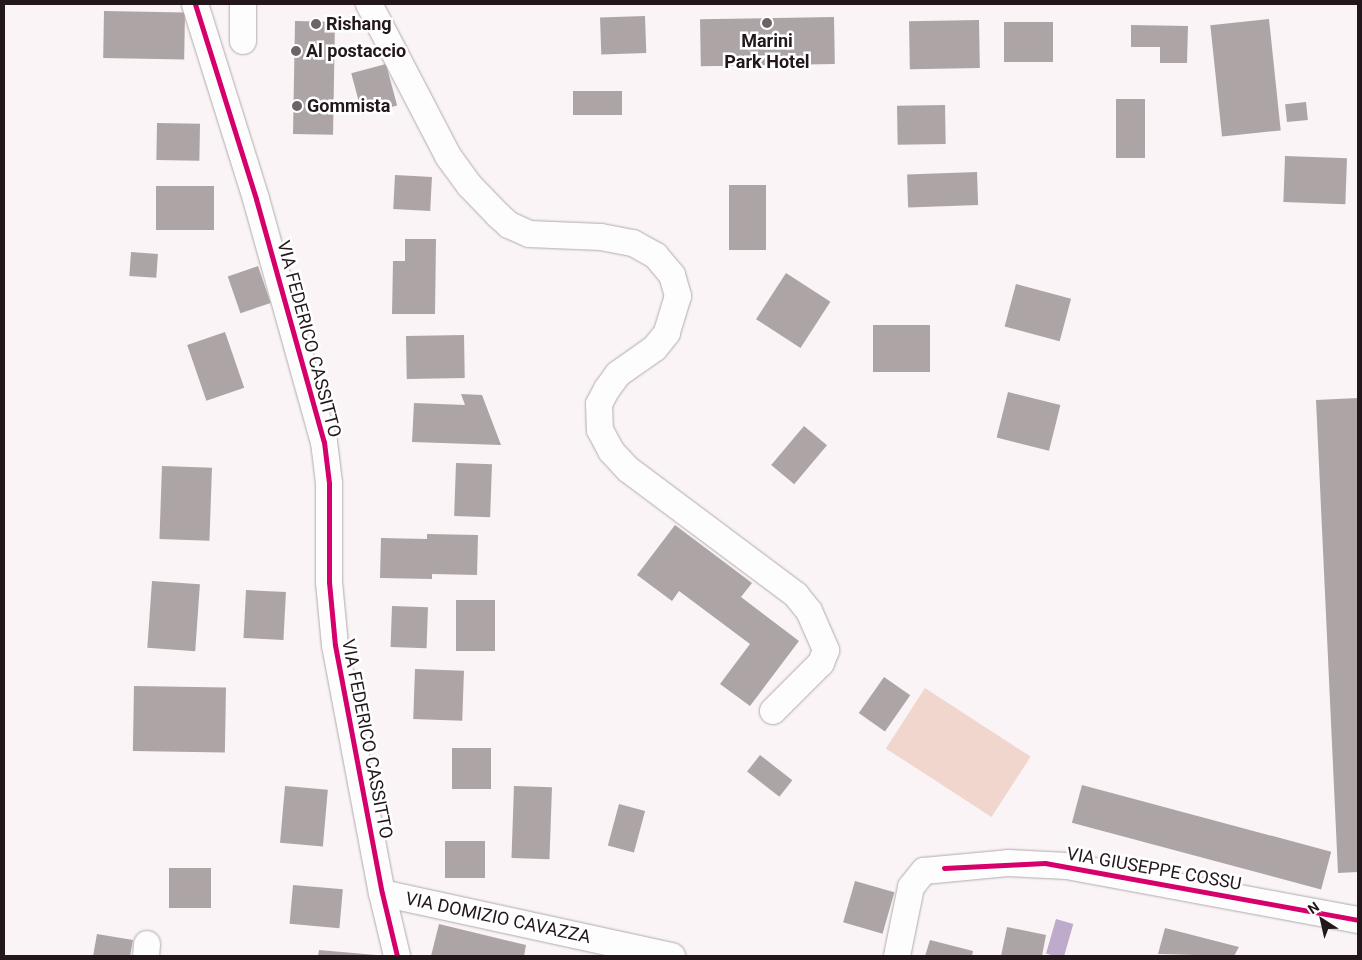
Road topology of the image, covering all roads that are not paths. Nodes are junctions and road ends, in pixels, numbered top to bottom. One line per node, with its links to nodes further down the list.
1 (195, 4): 6 (street, VIA FEDERICO CASSITTO)
2 (243, 4): 4 (street)
3 (369, 4): 5 (street)
4 (243, 40)
5 (773, 711)
6 (382, 893): 8 (street, VIA FEDERICO CASSITTO); 9 (street, VIA DOMIZIO CAVAZZA)
7 (1358, 920): 10 (street, VIA GIUSEPPE COSSU)
8 (397, 956)
9 (672, 956)
10 (897, 956)

